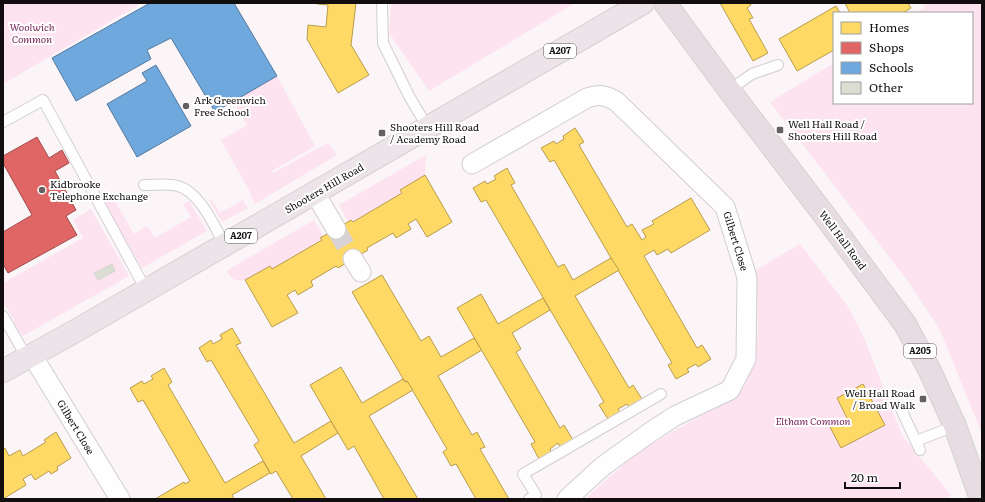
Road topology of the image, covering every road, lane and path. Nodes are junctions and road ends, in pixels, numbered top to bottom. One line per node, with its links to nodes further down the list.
1 (382, 3): 7 (lane)
2 (643, 3): 7 (main road, Shooters Hill Road / A207)
3 (665, 3): 5 (highway, Well Hall Road / A205)
4 (778, 65): 5 (lane)
5 (729, 90): 19 (highway, Well Hall Road / A205)
6 (3, 122): 13 (lane)
7 (428, 128): 10 (main road, Shooters Hill Road / A207)
8 (472, 164): 22 (street, Gilbert Close)
9 (144, 185): 12 (lane)
10 (315, 193): 11 (street); 12 (main road, Shooters Hill Road / A207)
11 (336, 229)
12 (225, 245): 13 (main road, Shooters Hill Road / A207)
13 (146, 290): 15 (main road, Shooters Hill Road / A207)
14 (3, 316): 15 (lane)
15 (30, 356): 16 (main road, Shooters Hill Road / A207); 20 (street, Gilbert Close)
16 (3, 371)
17 (661, 394): 21 (lane)
18 (900, 407): 19 (lane)
19 (955, 426): 23 (highway, Well Hall Road / A205)
20 (120, 499)
21 (529, 499)
22 (567, 499)
23 (981, 499)

